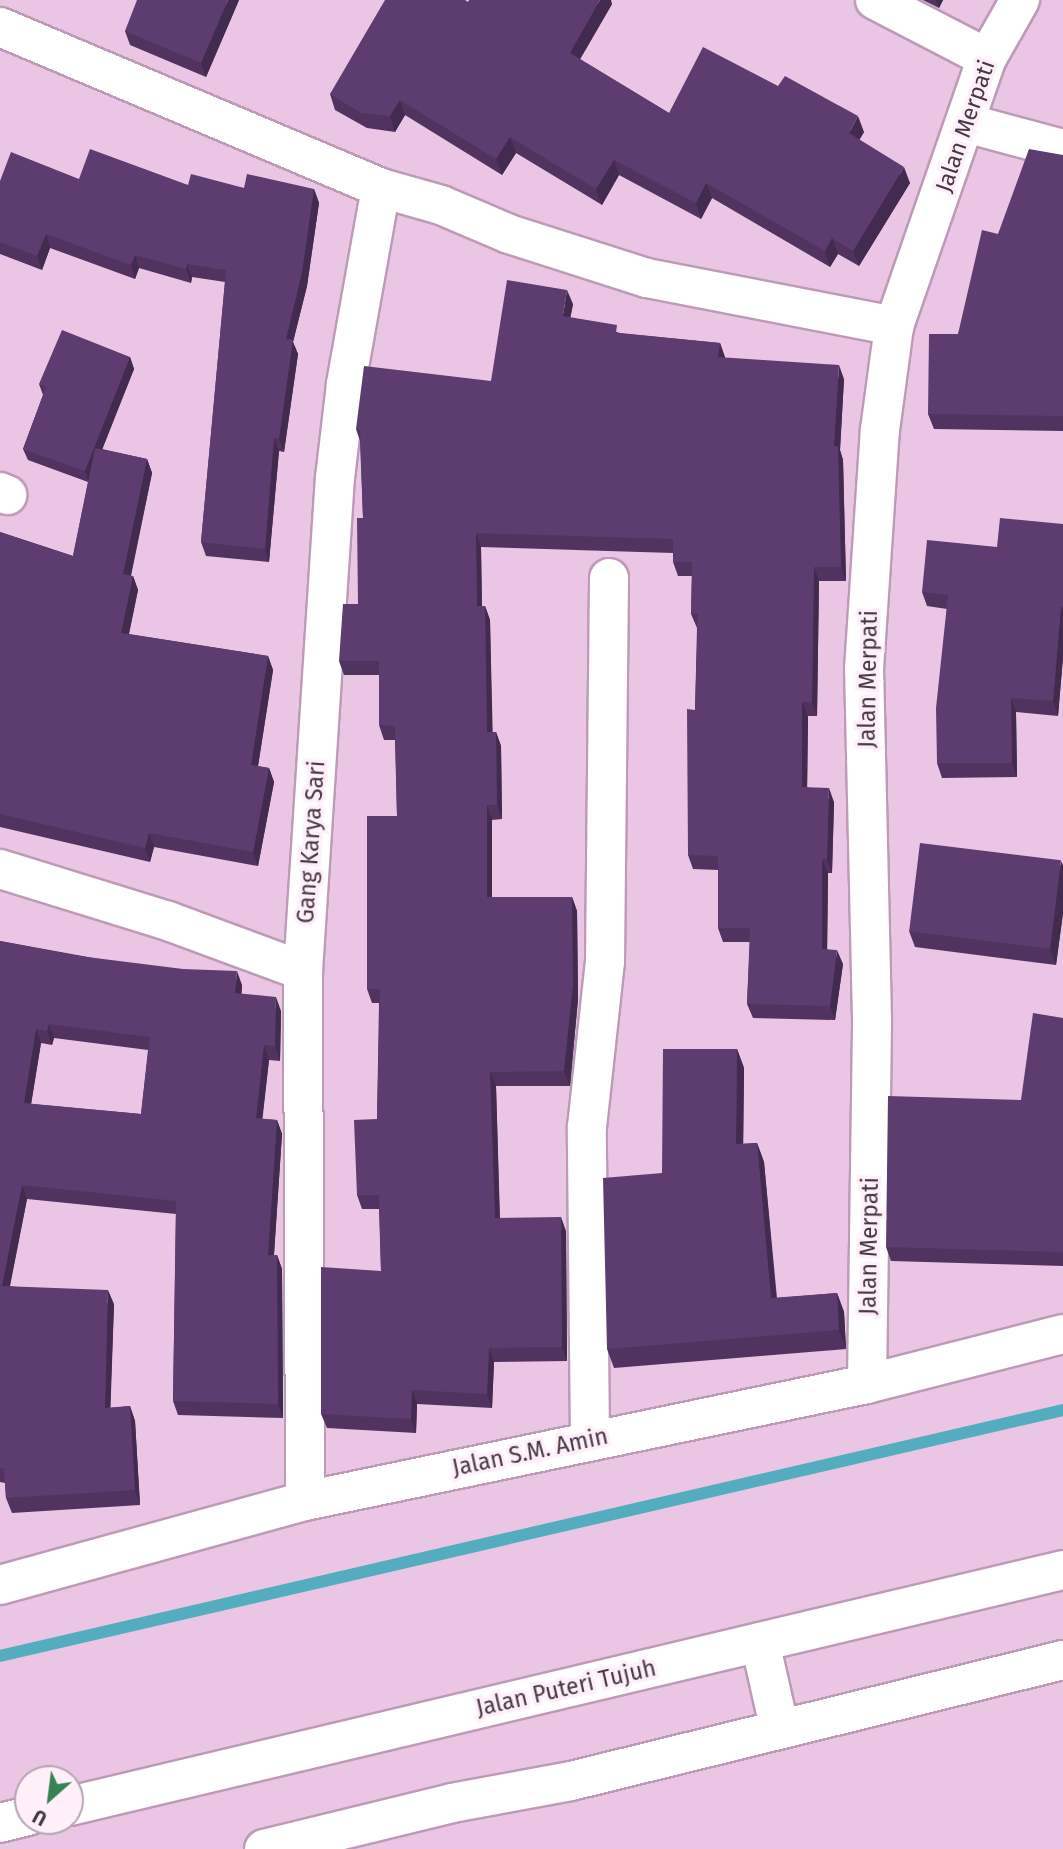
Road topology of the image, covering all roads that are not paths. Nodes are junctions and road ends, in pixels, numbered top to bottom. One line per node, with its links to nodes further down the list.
1 (875, 0): 4 (main road)
2 (1020, 0): 4 (main road, Jalan Merpati)
3 (0, 27): 7 (main road)
4 (987, 58): 5 (main road, Jalan Merpati)
5 (967, 123): 6 (main road); 8 (main road, Jalan Merpati)
6 (1063, 149)
7 (381, 188): 8 (main road); 11 (main road, Gang Karya Sari)
8 (894, 326): 13 (main road, Jalan Merpati)
9 (609, 578): 14 (main road)
10 (0, 869): 11 (main road)
11 (303, 971): 15 (main road, Gang Karya Sari)
12 (1063, 1334): 13 (main road, Jalan S.M. Amin)
13 (867, 1384): 14 (main road, Jalan S.M. Amin)
14 (590, 1438): 15 (main road, Jalan S.M. Amin)
15 (305, 1501): 17 (main road, Jalan S.M. Amin)
16 (1063, 1570): 18 (main road, Jalan Puteri Tujuh)
17 (0, 1586)
18 (760, 1642): 20 (main road); 21 (main road, Jalan Puteri Tujuh)
19 (1063, 1660): 20 (main road)
20 (779, 1726): 22 (main road)
21 (84, 1803)
22 (264, 1849)

